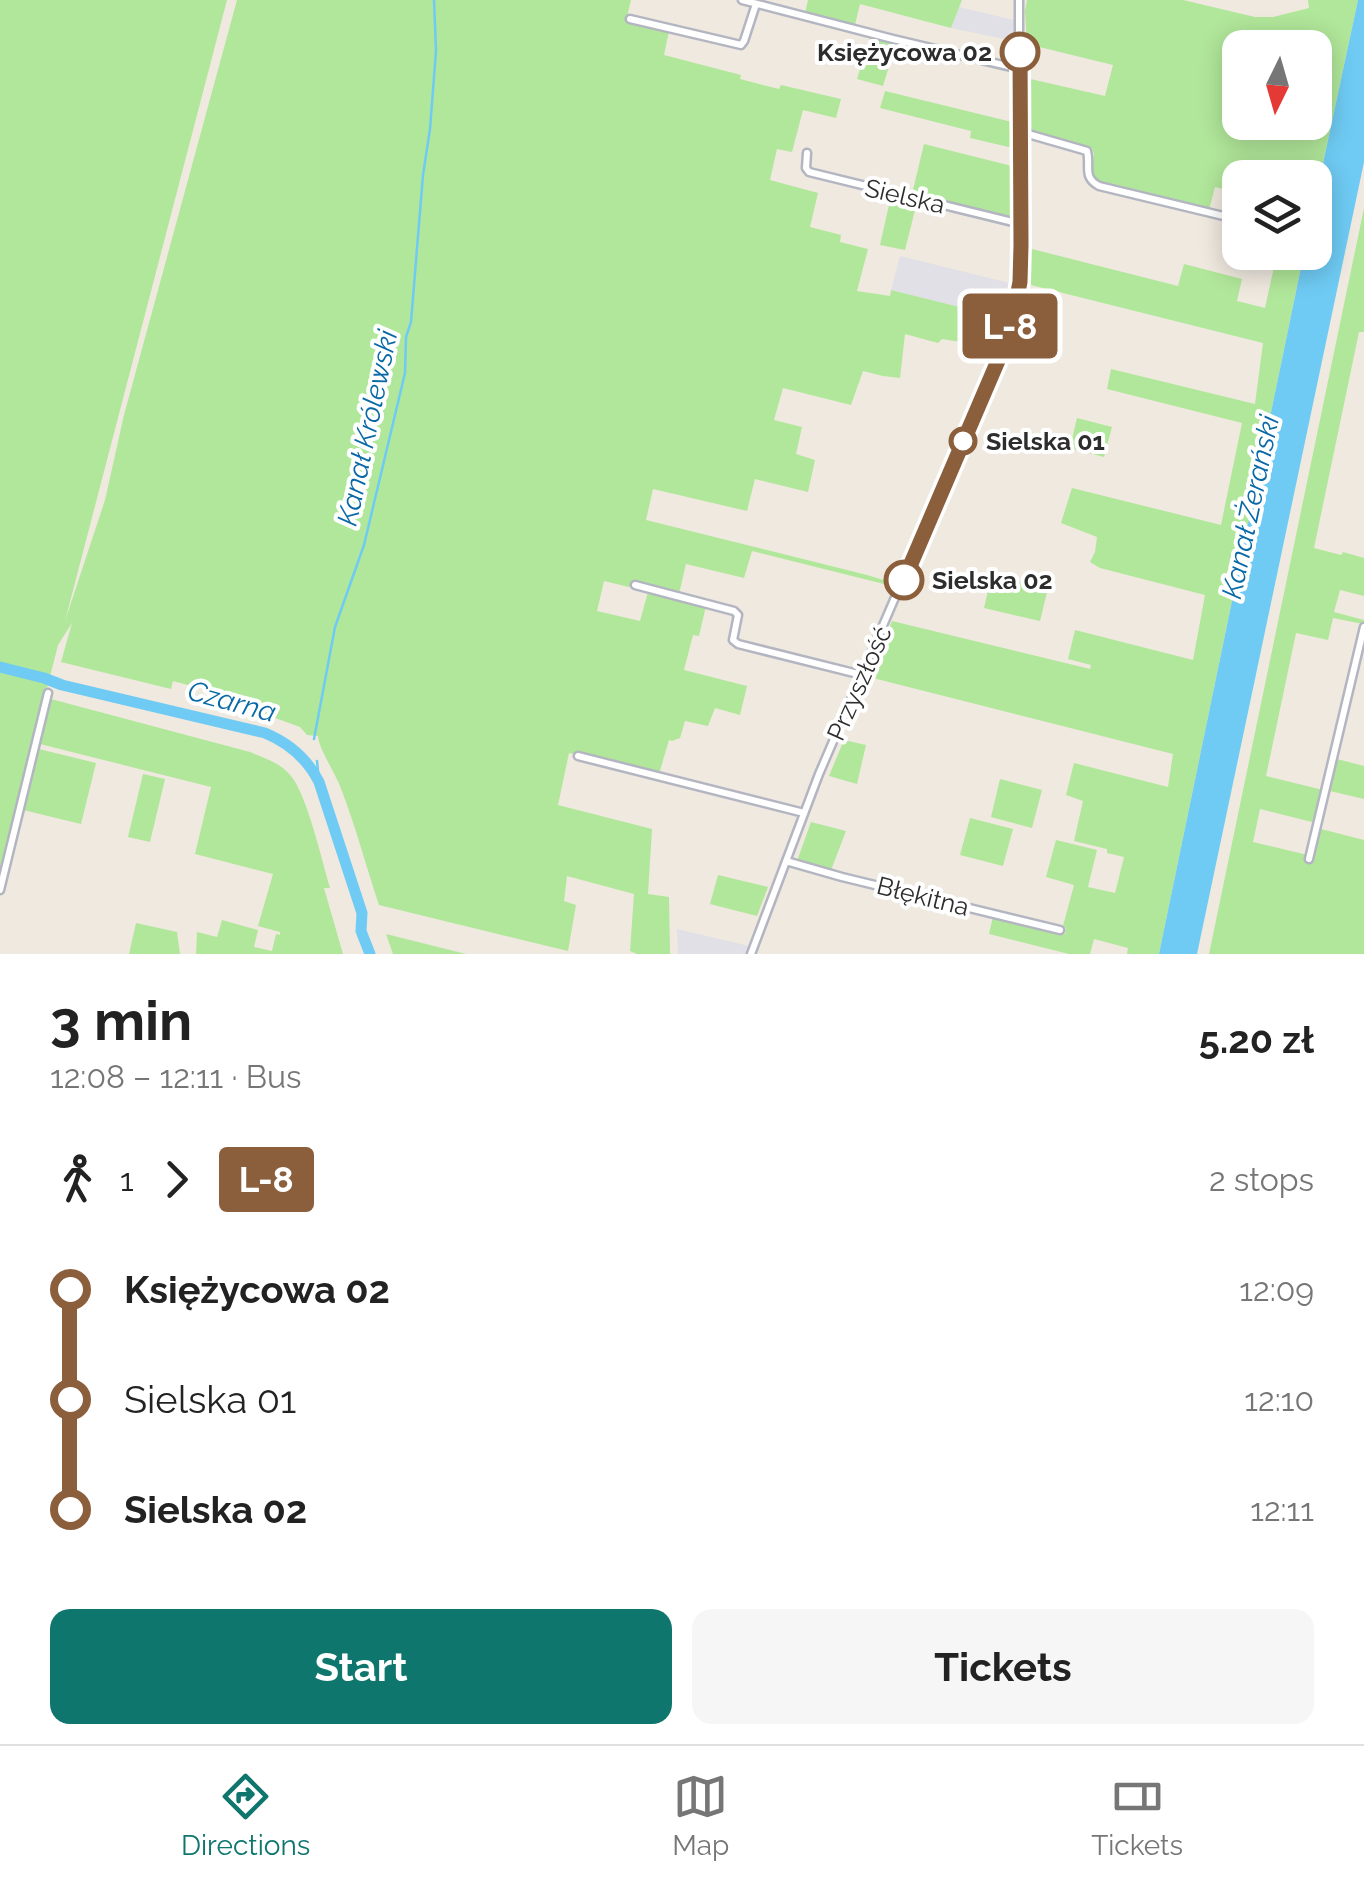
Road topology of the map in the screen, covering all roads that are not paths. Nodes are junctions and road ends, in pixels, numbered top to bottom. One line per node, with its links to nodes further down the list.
1 (742, 0): 3 (street)
2 (1020, 1): 5 (street, Przyszłość)
3 (756, 4): 4 (street); 5 (street)
4 (630, 19)
5 (1020, 69): 6 (street, Przyszłość)
6 (1021, 132): 8 (street); 9 (street, Przyszłość)
7 (807, 153): 9 (street, Sielska)
8 (1222, 216)
9 (1021, 224): 12 (street, Przyszłość)
10 (635, 585): 12 (street)
11 (1364, 626): 13 (street)
12 (862, 675): 17 (street, Przyszłość)
13 (1352, 677): 14 (street); 18 (street)
14 (1364, 680)
15 (48, 692): 20 (street)
16 (578, 756): 17 (street)
17 (804, 813): 19 (street, Przyszłość)
18 (1308, 859)
19 (786, 861): 21 (street, Błękitna); 22 (street, Przyszłość)
20 (0, 890)
21 (1060, 930)
22 (751, 954)

